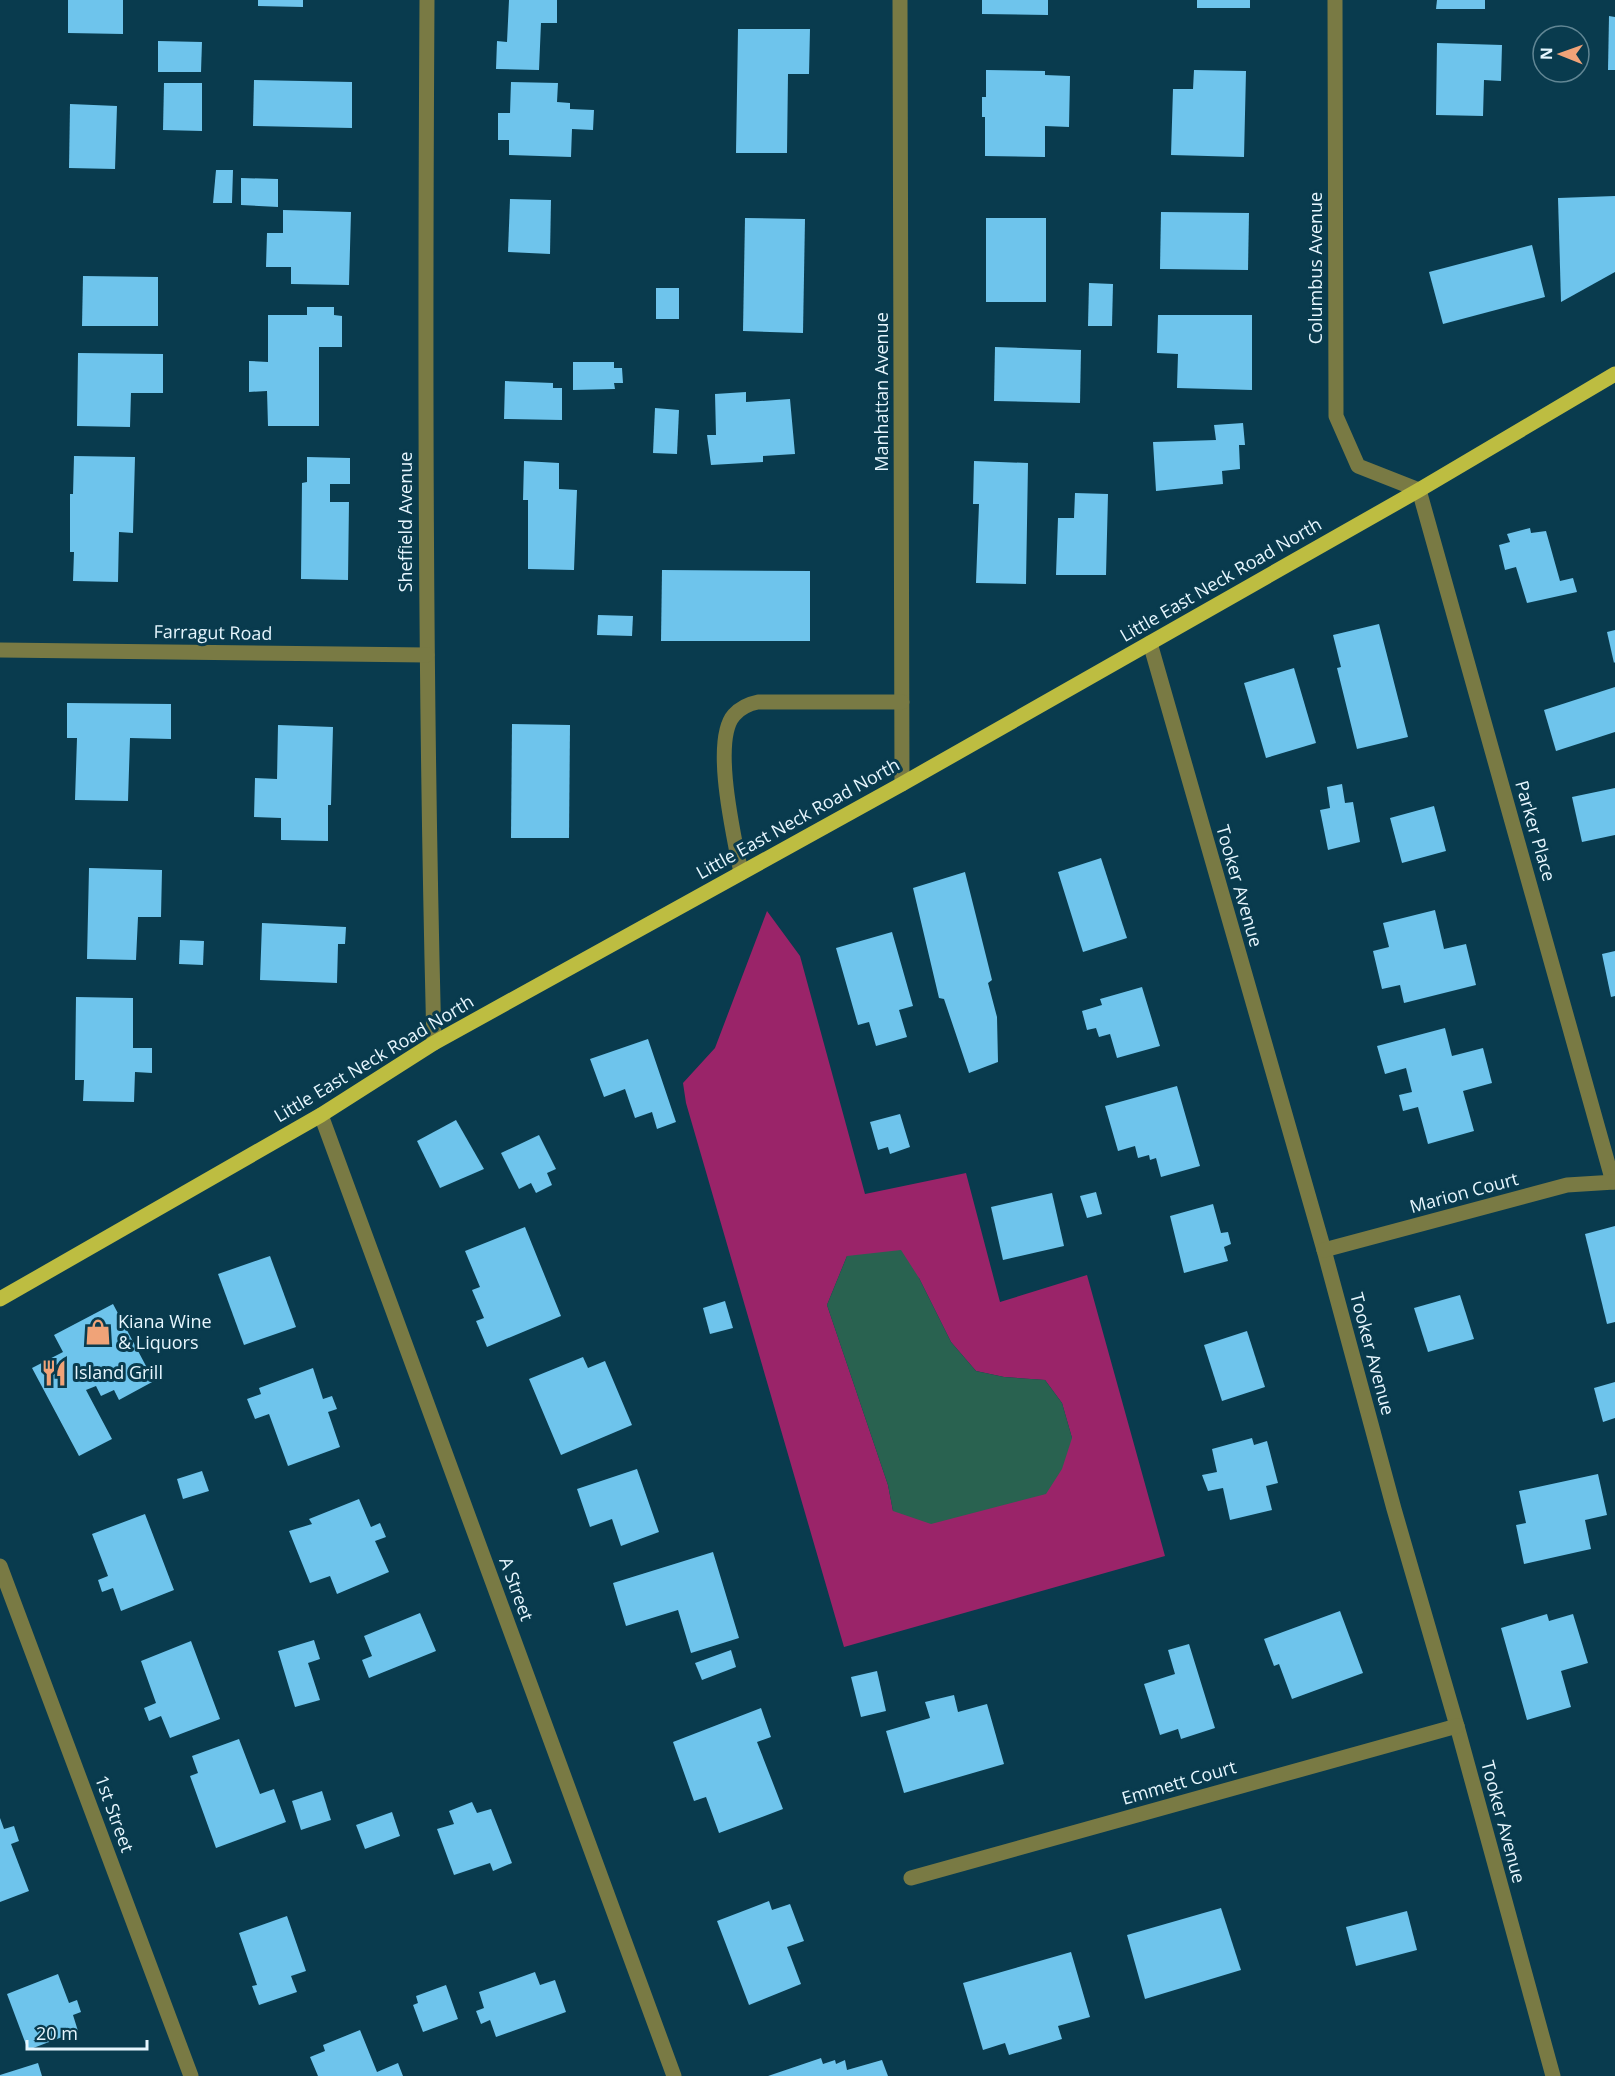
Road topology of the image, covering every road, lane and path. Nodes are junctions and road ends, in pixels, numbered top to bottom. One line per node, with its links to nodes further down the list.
1 (427, 0): 8 (street, Sheffield Avenue)
2 (900, 0): 9 (street, Manhattan Avenue)
3 (1335, 0): 5 (street, Columbus Avenue)
4 (1615, 374): 5 (main road, Little East Neck Road North)
5 (1419, 490): 6 (main road, Little East Neck Road North); 14 (street, Parker Place)
6 (1150, 643): 10 (main road, Little East Neck Road North); 15 (street, Tooker Avenue)
7 (0, 650): 8 (street, Farragut Road)
8 (427, 655): 12 (street, Sheffield Avenue)
9 (902, 702): 10 (street, Manhattan Avenue); 11 (street)
10 (902, 784): 11 (main road, Little East Neck Road North)
11 (741, 873): 12 (main road, Little East Neck Road North)
12 (434, 1043): 13 (main road, Little East Neck Road North)
13 (321, 1115): 16 (main road, Little East Neck Road North); 21 (street, A Street)
14 (1614, 1182): 15 (street, Marion Court)
15 (1324, 1250): 18 (street, Tooker Avenue)
16 (0, 1299)
17 (0, 1566): 20 (street, 1st Street)
18 (1457, 1726): 19 (street, Emmett Court); 22 (street, Tooker Avenue)
19 (911, 1878)
20 (190, 2076)
21 (674, 2076)
22 (1553, 2076)

